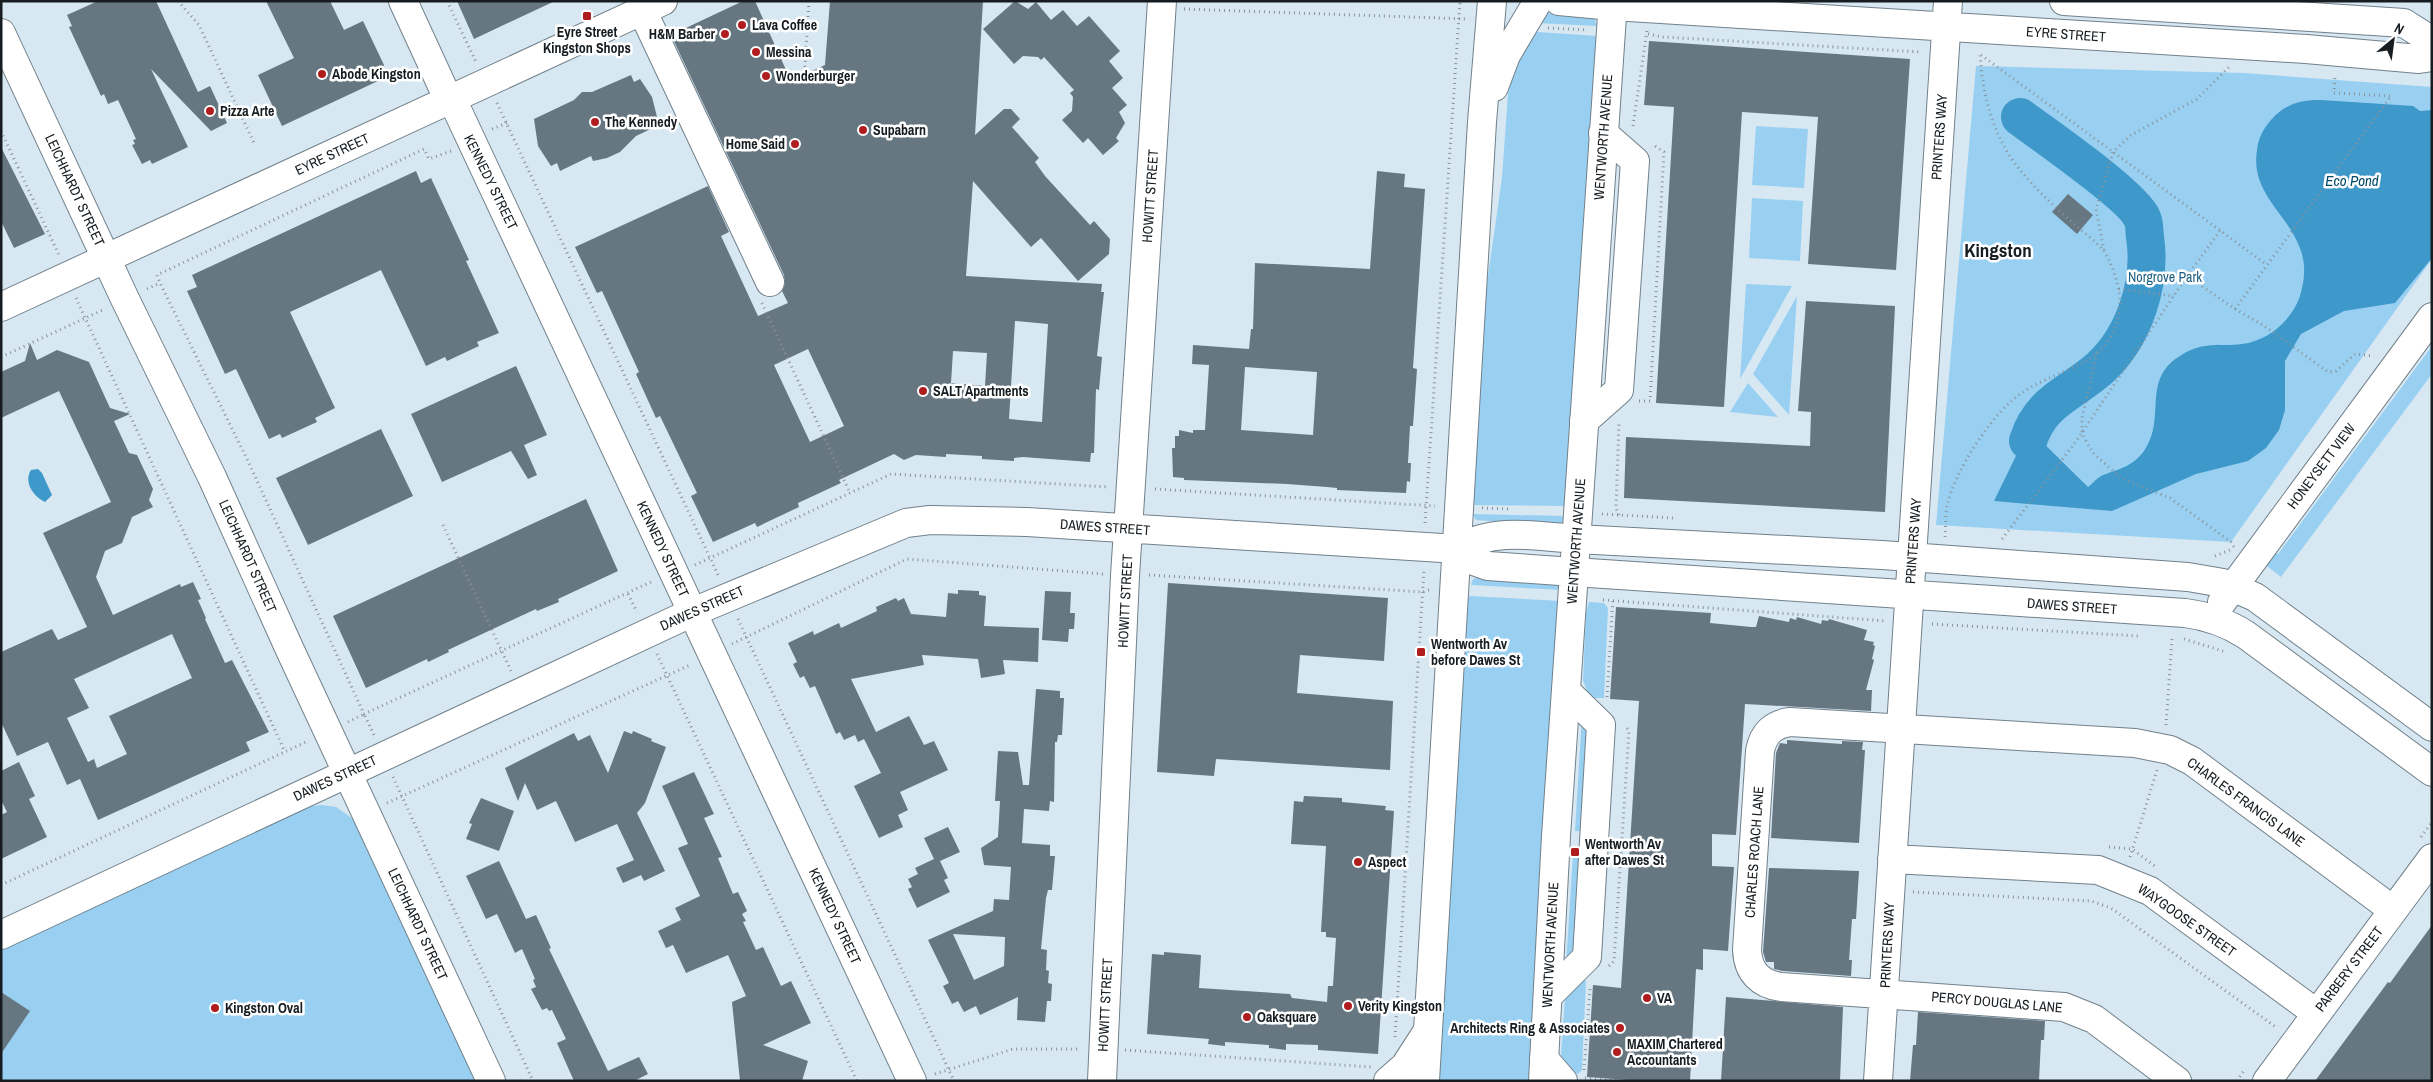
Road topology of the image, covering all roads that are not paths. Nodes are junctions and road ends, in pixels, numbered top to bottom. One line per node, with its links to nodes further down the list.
1 (403, 1): 18 (street, KENNEDY STREET)
2 (1538, 1): 19 (street)
3 (1559, 1): 11 (street, EYRE STREET)
4 (2064, 1): 8 (street)
5 (1162, 4): 24 (street, HOWITT STREET)
6 (1699, 6): 11 (street, EYRE STREET); 12 (street, EYRE STREET)
7 (642, 7): 18 (street, EYRE STREET); 21 (street)
8 (2273, 8): 9 (street); 15 (street)
9 (2307, 9): 14 (street); 16 (street)
10 (1492, 11): 19 (street)
11 (1612, 13): 25 (street, WENTWORTH AVENUE)
12 (1946, 27): 15 (street, EYRE STREET); 28 (street, PRINTERS WAY)
13 (1, 33): 20 (street, LEICHHARDT STREET)
14 (2432, 41)
15 (2270, 47): 16 (street, EYRE STREET)
16 (2306, 49): 17 (street, EYRE STREET)
17 (2432, 57)
18 (450, 100): 20 (street, EYRE STREET); 33 (street, KENNEDY STREET)
19 (1482, 122): 27 (street)
20 (106, 258): 22 (street, EYRE STREET); 39 (street, LEICHHARDT STREET)
21 (770, 282)
22 (1, 306)
23 (2432, 317): 31 (street, HONEYSETT VIEW)
24 (1129, 528): 27 (street, DAWES STREET); 33 (street, DAWES STREET); 53 (street, HOWITT STREET)
25 (1576, 538): 26 (street); 27 (street); 30 (street, WENTWORTH AVENUE)
26 (1665, 543): 28 (street); 29 (street)
27 (1458, 549): 30 (street, DAWES STREET); 47 (street)
28 (1912, 557): 31 (street); 32 (street, PRINTERS WAY)
29 (1664, 579): 30 (street, DAWES STREET); 32 (street, DAWES STREET)
30 (1573, 585): 35 (street, WENTWORTH AVENUE)
31 (2232, 586): 34 (street, HONEYSETT VIEW); 36 (street)
32 (1910, 596): 34 (street, DAWES STREET); 37 (street, PRINTERS WAY)
33 (693, 612): 39 (street, DAWES STREET); 50 (street, KENNEDY STREET)
34 (2214, 618): 38 (street, DAWES STREET)
35 (1566, 691): 45 (street, WENTWORTH AVENUE); 45 (street)
36 (2432, 727)
37 (1901, 729): 41 (street, PRINTERS WAY); 42 (street, CHARLES FRANCIS LANE); 44 (street, CHARLES ROACH LANE)
38 (2432, 772)
39 (347, 773): 43 (street, DAWES STREET); 52 (street, LEICHHARDT STREET)
40 (2432, 858): 42 (street, PARBERY STREET)
41 (1892, 859): 44 (street, PRINTERS WAY); 46 (street, WAYGOOSE STREET)
42 (2393, 910): 46 (street, PARBERY STREET)
43 (1, 935)
44 (1884, 994): 55 (street, PRINTERS WAY); 56 (street, PERCY DOUGLAS LANE)
45 (1548, 996): 48 (street, WENTWORTH AVENUE)
46 (2316, 1013): 57 (street, PARBERY STREET)
47 (1427, 1032): 49 (street); 54 (street)
48 (1544, 1070): 51 (street)
49 (1383, 1074)
50 (919, 1079)
51 (1573, 1079)
52 (491, 1081)
53 (1102, 1081)
54 (1425, 1081)
55 (1878, 1081)
56 (2178, 1081)
57 (2266, 1081)

